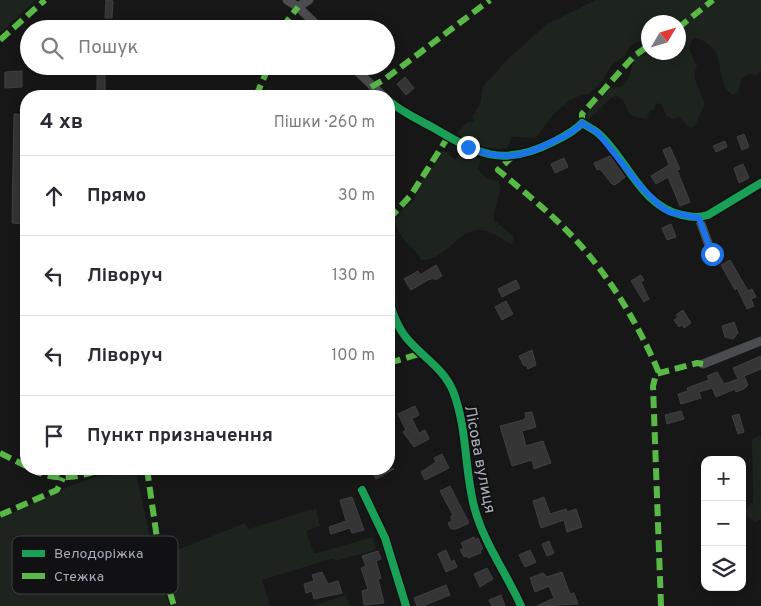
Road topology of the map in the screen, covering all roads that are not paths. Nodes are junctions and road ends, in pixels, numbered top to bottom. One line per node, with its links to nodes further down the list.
1 (287, 0): 3 (street)
2 (309, 0): 3 (street)
3 (298, 7): 4 (street)
4 (312, 20)
5 (361, 75): 6 (street)
6 (376, 90)
7 (395, 105): 9 (street)
8 (761, 183): 9 (street)
9 (699, 218): 10 (street)
10 (712, 254)
11 (395, 316): 16 (street, Лісова вулиця)
12 (761, 341): 13 (street)
13 (703, 364)
14 (362, 490): 15 (street)
15 (406, 606)
16 (521, 606)

